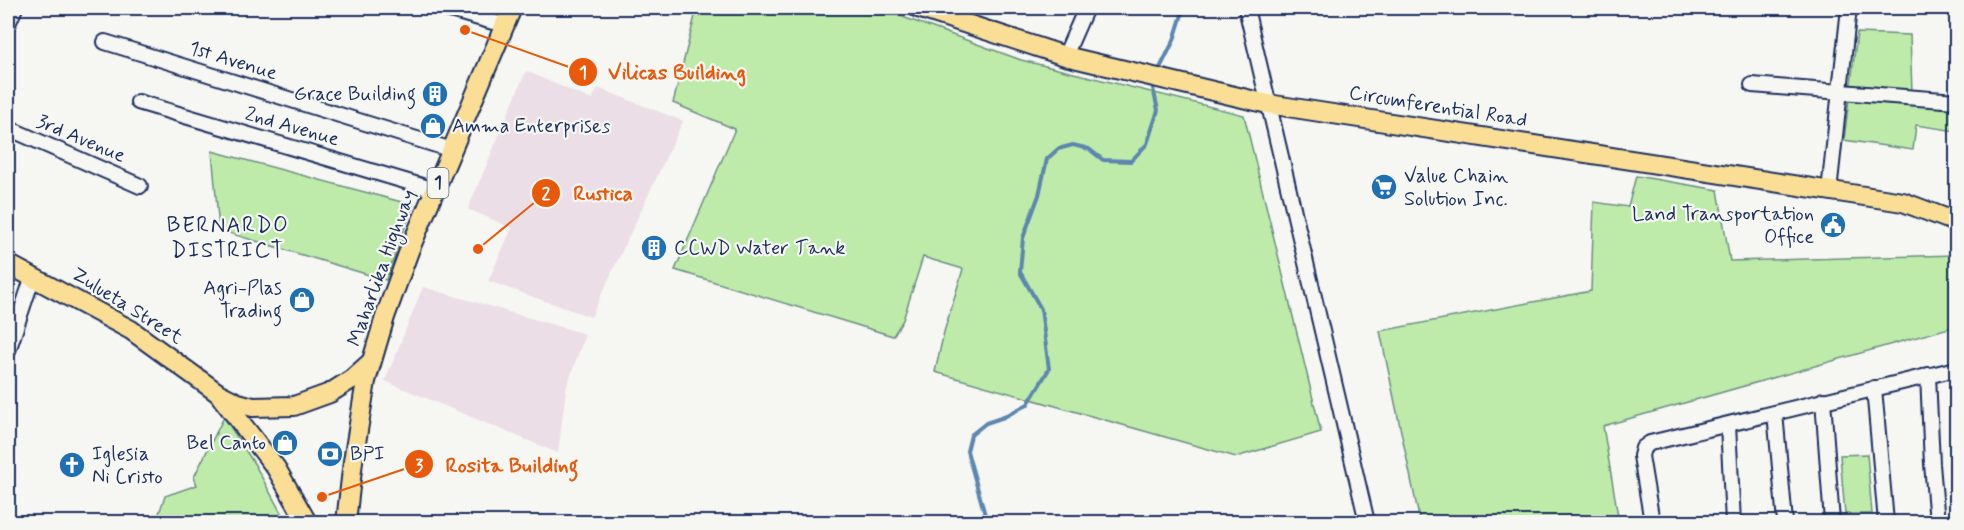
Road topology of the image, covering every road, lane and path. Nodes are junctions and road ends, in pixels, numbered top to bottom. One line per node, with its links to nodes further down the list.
1 (15, 8): 8 (street)
2 (443, 8): 9 (street)
3 (512, 8): 9 (main road, Maharlika Highway / 1)
4 (918, 8): 11 (main road, Circumferential Road)
5 (1086, 8): 11 (street)
6 (1246, 8): 16 (street)
7 (1849, 8): 13 (street)
8 (8, 24)
9 (504, 25): 18 (main road, Maharlika Highway / 1)
10 (105, 42): 18 (street, 1st Avenue)
11 (1065, 56): 16 (main road, Circumferential Road)
12 (1752, 85): 13 (street)
13 (1839, 92): 14 (street); 21 (street)
14 (1956, 101)
15 (138, 102): 20 (street, 2nd Avenue)
16 (1268, 104): 21 (main road, Circumferential Road); 36 (street)
17 (8, 128): 19 (street, 3rd Avenue)
18 (452, 150): 20 (main road, Maharlika Highway / 1)
19 (140, 186)
20 (435, 190): 26 (main road, Maharlika Highway / 1)
21 (1828, 191): 22 (main road, Circumferential Road)
22 (1956, 222)
23 (8, 264): 24 (main road, Zulueta Street)
24 (33, 276): 25 (street); 30 (main road, Zulueta Street)
25 (8, 351)
26 (371, 362): 30 (main road, Zulueta Street); 35 (main road, Maharlika Highway / 1)
27 (1956, 369): 28 (street)
28 (1928, 375): 29 (street); 42 (street)
29 (1874, 388): 31 (street); 41 (street)
30 (218, 393): 34 (main road, Zulueta Street)
31 (1823, 400): 32 (street); 40 (street)
32 (1774, 413): 33 (street); 39 (street)
33 (1728, 425): 37 (street); 38 (street)
34 (307, 522)
35 (346, 522)
36 (1367, 522)
37 (1652, 522)
38 (1733, 522)
39 (1785, 522)
40 (1832, 522)
41 (1886, 522)
42 (1937, 522)

